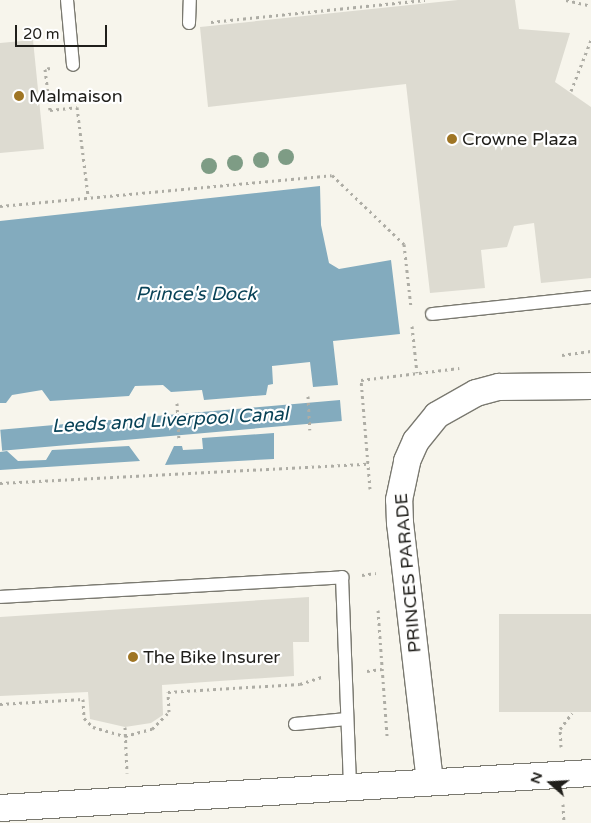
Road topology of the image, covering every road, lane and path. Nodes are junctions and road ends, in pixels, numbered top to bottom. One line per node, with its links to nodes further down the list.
1 (67, 0): 8 (lane)
2 (190, 0): 6 (lane)
3 (425, 0): 6 (path)
4 (566, 0): 5 (path)
5 (591, 6)
6 (189, 23)
7 (591, 40): 9 (path)
8 (73, 64): 10 (path)
9 (571, 91)
10 (88, 195): 11 (path); 13 (path)
11 (0, 206)
12 (591, 297): 14 (lane)
13 (411, 312)
14 (432, 314)
15 (412, 322): 16 (path)
16 (417, 373)
17 (591, 386): 35 (street, PRINCES PARADE)
18 (308, 396): 20 (path)
19 (177, 403): 21 (path)
20 (310, 430)
21 (179, 438)
22 (368, 464): 23 (path)
23 (0, 483)
24 (0, 597): 28 (lane)
25 (329, 674): 31 (path)
26 (0, 704): 31 (path)
27 (572, 713): 32 (path)
28 (347, 719): 29 (lane); 36 (lane)
29 (296, 724)
30 (125, 727): 31 (path)
31 (125, 736): 34 (path)
32 (562, 764): 33 (street); 35 (street)
33 (591, 773)
34 (127, 778)
35 (430, 782): 36 (street)
36 (350, 787): 38 (street)
37 (563, 803): 39 (path)
38 (0, 808)
39 (564, 823)

